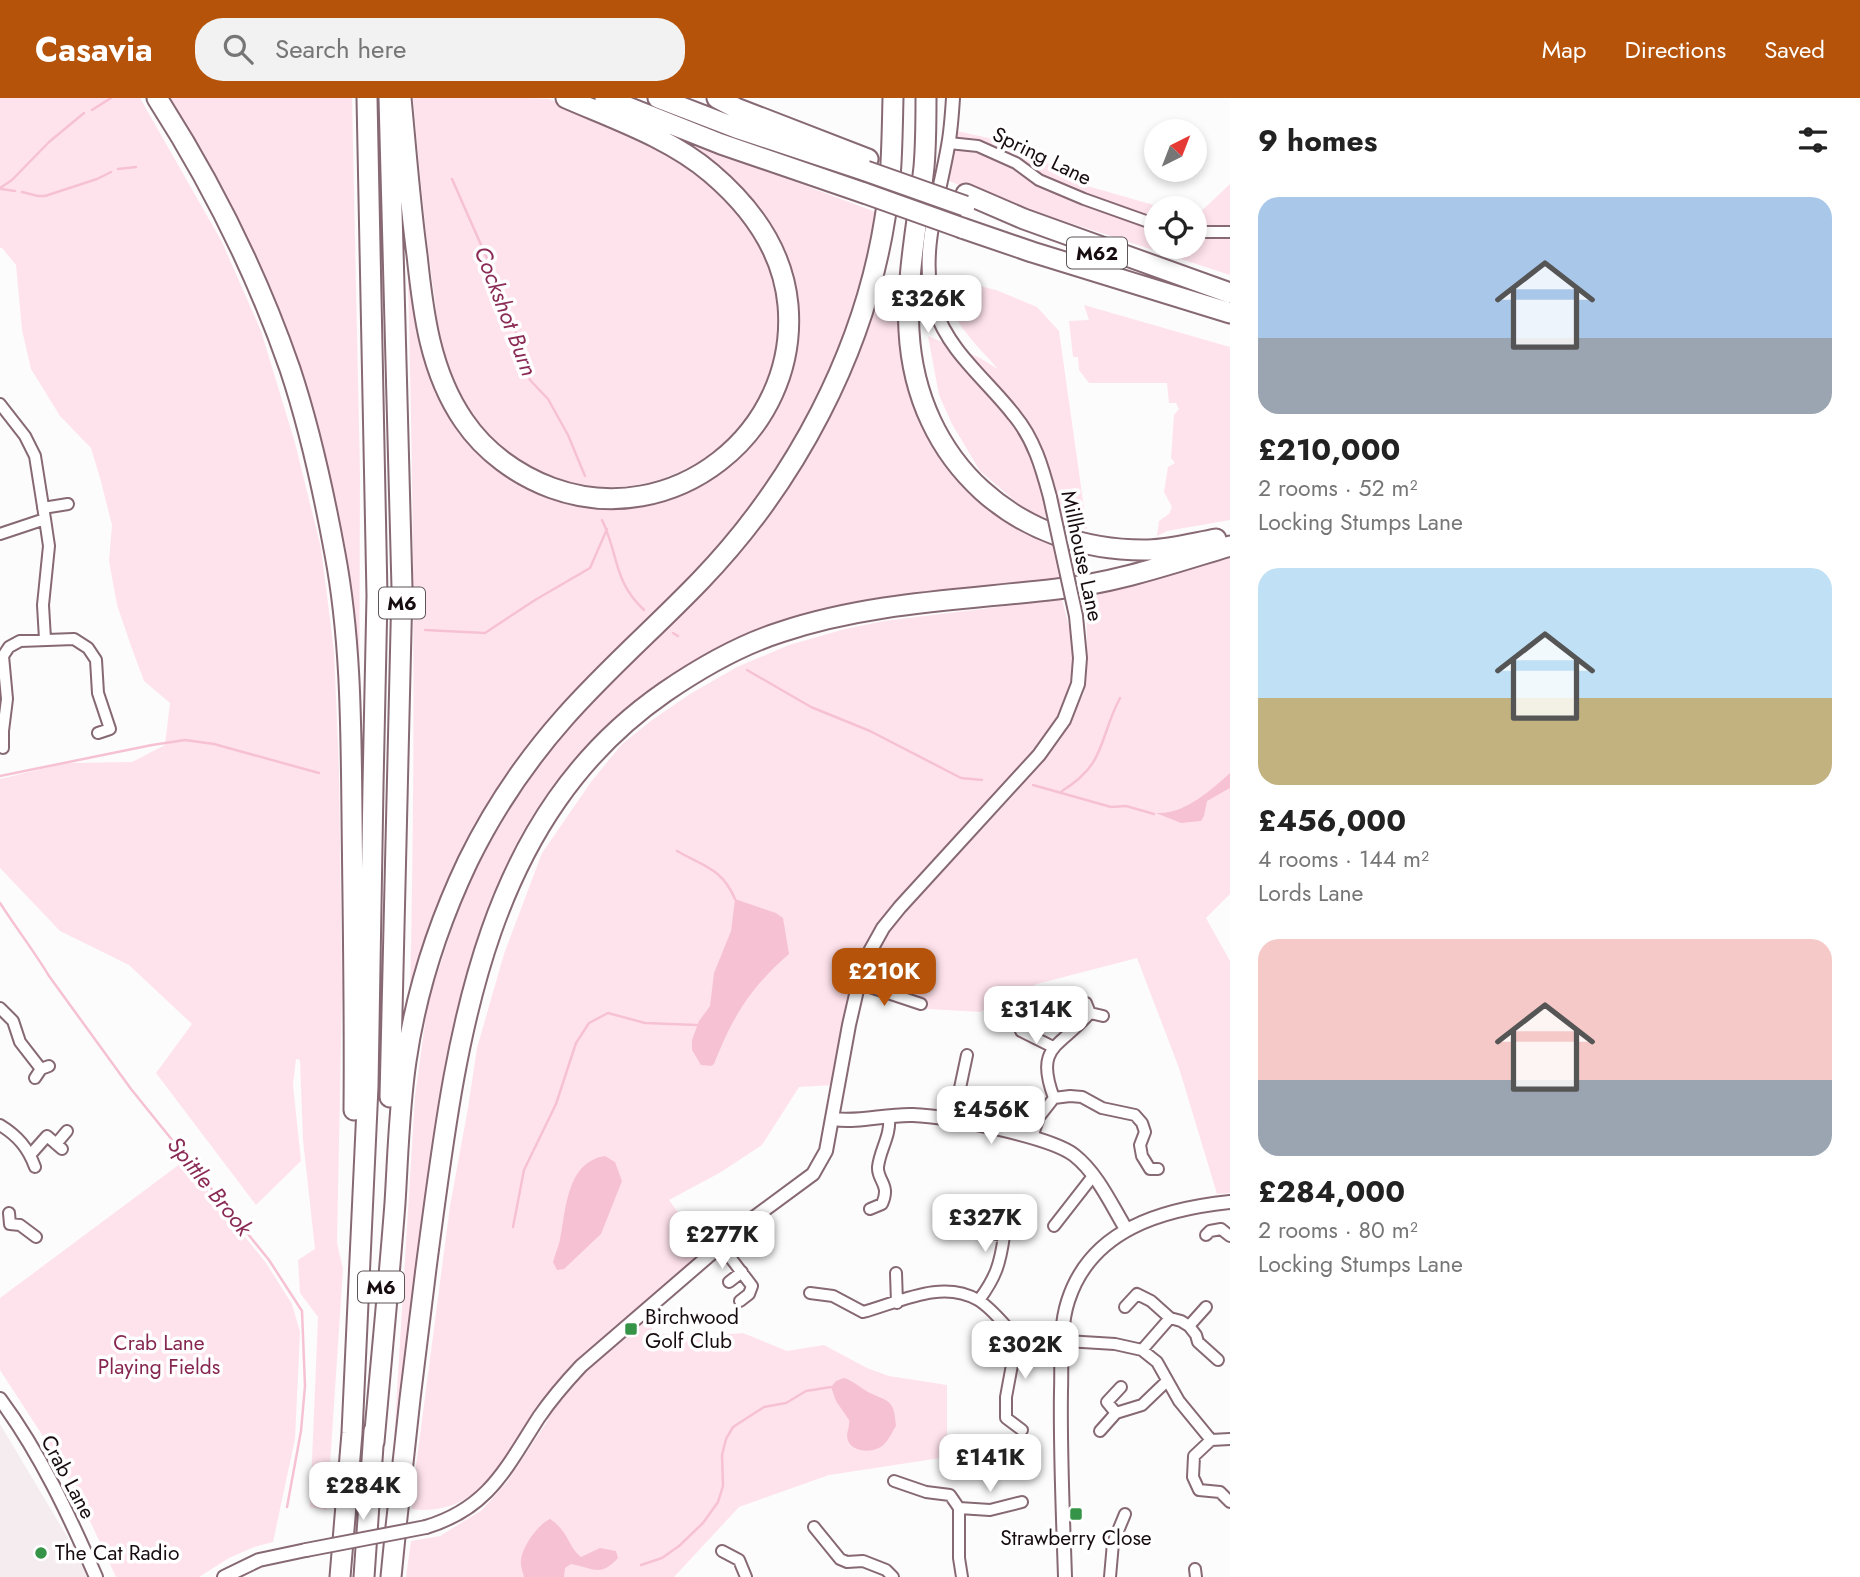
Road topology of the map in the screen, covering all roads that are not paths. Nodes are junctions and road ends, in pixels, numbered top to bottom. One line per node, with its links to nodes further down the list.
1 (157, 98): 81 (highway)
2 (367, 98): 81 (highway, M6)
3 (389, 98): 84 (highway, M6)
4 (401, 98): 5 (highway)
5 (566, 98)
6 (605, 98): 18 (highway, M62, bridge)
7 (658, 98): 13 (highway)
8 (718, 98): 13 (highway)
9 (893, 98): 84 (highway)
10 (926, 98): 23 (highway)
11 (953, 98): 12 (street, Millhouse Lane)
12 (948, 143): 14 (street, Spring Lane); 31 (street, Millhouse Lane, bridge)
13 (867, 165): 17 (highway)
14 (1144, 220)
15 (1207, 232): 16 (street)
16 (1230, 232)
17 (1230, 294)
18 (1230, 313)
19 (0, 404): 21 (street)
20 (68, 504): 21 (street)
21 (44, 513): 22 (street); 25 (street)
22 (0, 534)
23 (1230, 536)
24 (1230, 546): 98 (highway)
25 (44, 639): 27 (street); 28 (street)
26 (111, 691): 27 (street)
27 (98, 693): 29 (street)
28 (1, 732): 30 (street)
29 (98, 733)
30 (3, 748)
31 (858, 983): 32 (street); 41 (street, Millhouse Lane)
32 (921, 1004)
33 (0, 1008): 38 (street)
34 (1102, 1016): 36 (street)
35 (1021, 1031): 36 (street)
36 (1053, 1047): 39 (street)
37 (967, 1055): 42 (street)
38 (42, 1071)
39 (1054, 1098): 45 (street); 48 (street)
40 (889, 1117): 41 (street); 42 (street); 51 (street)
41 (833, 1119): 59 (street, Millhouse Lane)
42 (953, 1121): 45 (street)
43 (0, 1125): 46 (street)
44 (67, 1131): 46 (street)
45 (1032, 1137): 49 (street)
46 (31, 1154): 47 (street)
47 (35, 1167)
48 (1158, 1169)
49 (1093, 1176): 54 (street); 55 (street)
50 (1230, 1202): 55 (street)
51 (870, 1209)
52 (6, 1222): 58 (street)
53 (957, 1223): 64 (street)
54 (1054, 1226)
55 (1126, 1229): 72 (street)
56 (1226, 1229): 57 (street)
57 (1206, 1235)
58 (36, 1237)
59 (720, 1244): 60 (street); 95 (street, Millhouse Lane, bridge)
60 (742, 1272): 62 (street); 65 (street)
61 (896, 1273): 66 (street)
62 (729, 1282)
63 (810, 1293): 66 (street)
64 (979, 1300): 66 (street); 71 (street)
65 (740, 1301)
66 (897, 1303)
67 (1125, 1307): 69 (street)
68 (1206, 1307): 70 (street)
69 (1170, 1318): 70 (street); 73 (street)
70 (1189, 1326): 74 (street)
71 (1017, 1338): 72 (street); 79 (street)
72 (1063, 1339): 73 (street); 102 (street)
73 (1142, 1350): 75 (street)
74 (1201, 1365)
75 (1167, 1381): 78 (street); 83 (street)
76 (1121, 1387): 78 (street)
77 (0, 1399): 94 (street, Crab Lane)
78 (1116, 1413): 80 (street)
79 (1022, 1430)
80 (1100, 1431)
81 (352, 1433): 96 (highway, M6)
82 (1230, 1439): 83 (street)
83 (1211, 1440): 87 (street)
84 (374, 1442): 97 (highway, M6)
85 (894, 1481): 90 (street)
86 (1230, 1483): 87 (street)
87 (1220, 1492): 89 (street)
88 (1022, 1502): 90 (street)
89 (1230, 1502)
90 (959, 1508): 101 (street)
91 (1125, 1514): 103 (street)
92 (814, 1527): 100 (street)
93 (722, 1551): 99 (street)
94 (96, 1577)
95 (223, 1577)
96 (340, 1577)
97 (365, 1577)
98 (391, 1577)
99 (746, 1577)
100 (893, 1577)
101 (962, 1577)
102 (1065, 1577)
103 (1110, 1577)

